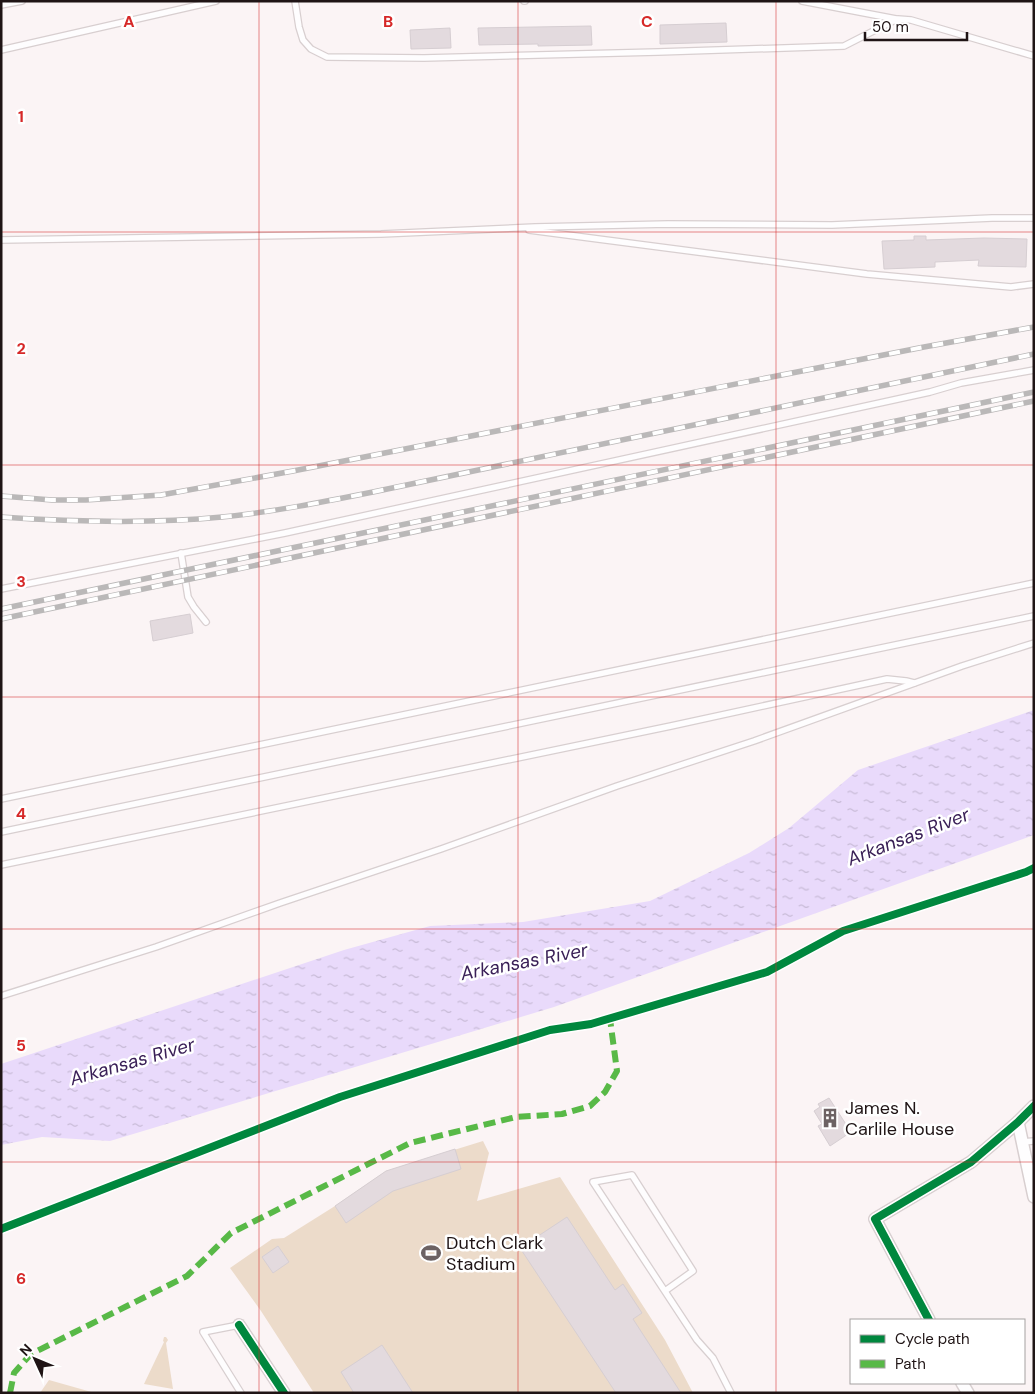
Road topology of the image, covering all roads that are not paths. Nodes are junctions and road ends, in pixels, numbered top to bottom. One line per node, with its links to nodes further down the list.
1 (22, 1): 5 (lane)
2 (216, 1): 7 (lane)
3 (295, 1): 6 (lane)
4 (802, 1): 6 (lane)
5 (1, 5)
6 (898, 19): 8 (lane)
7 (1, 50)
8 (1034, 56)
9 (1034, 218): 10 (lane)
10 (514, 228): 11 (lane); 12 (lane)
11 (1, 240)
12 (1034, 284)
13 (1034, 370): 14 (lane)
14 (181, 553): 16 (lane); 18 (lane)
15 (1034, 582): 21 (lane)
16 (1, 589)
17 (1034, 616): 22 (lane)
18 (206, 622)
19 (1034, 643): 20 (lane)
20 (914, 683): 23 (lane); 24 (lane)
21 (1, 799)
22 (1, 832)
23 (1, 866)
24 (1, 996)
25 (1034, 1106): 26 (street)
26 (1018, 1122): 27 (street); 30 (street)
27 (1028, 1141): 28 (street)
28 (1034, 1197)
29 (665, 1291): 29 (lane); 34 (lane)
30 (928, 1319)
31 (239, 1325): 32 (lane); 33 (street)
32 (241, 1393)
33 (284, 1393)
34 (731, 1393)

